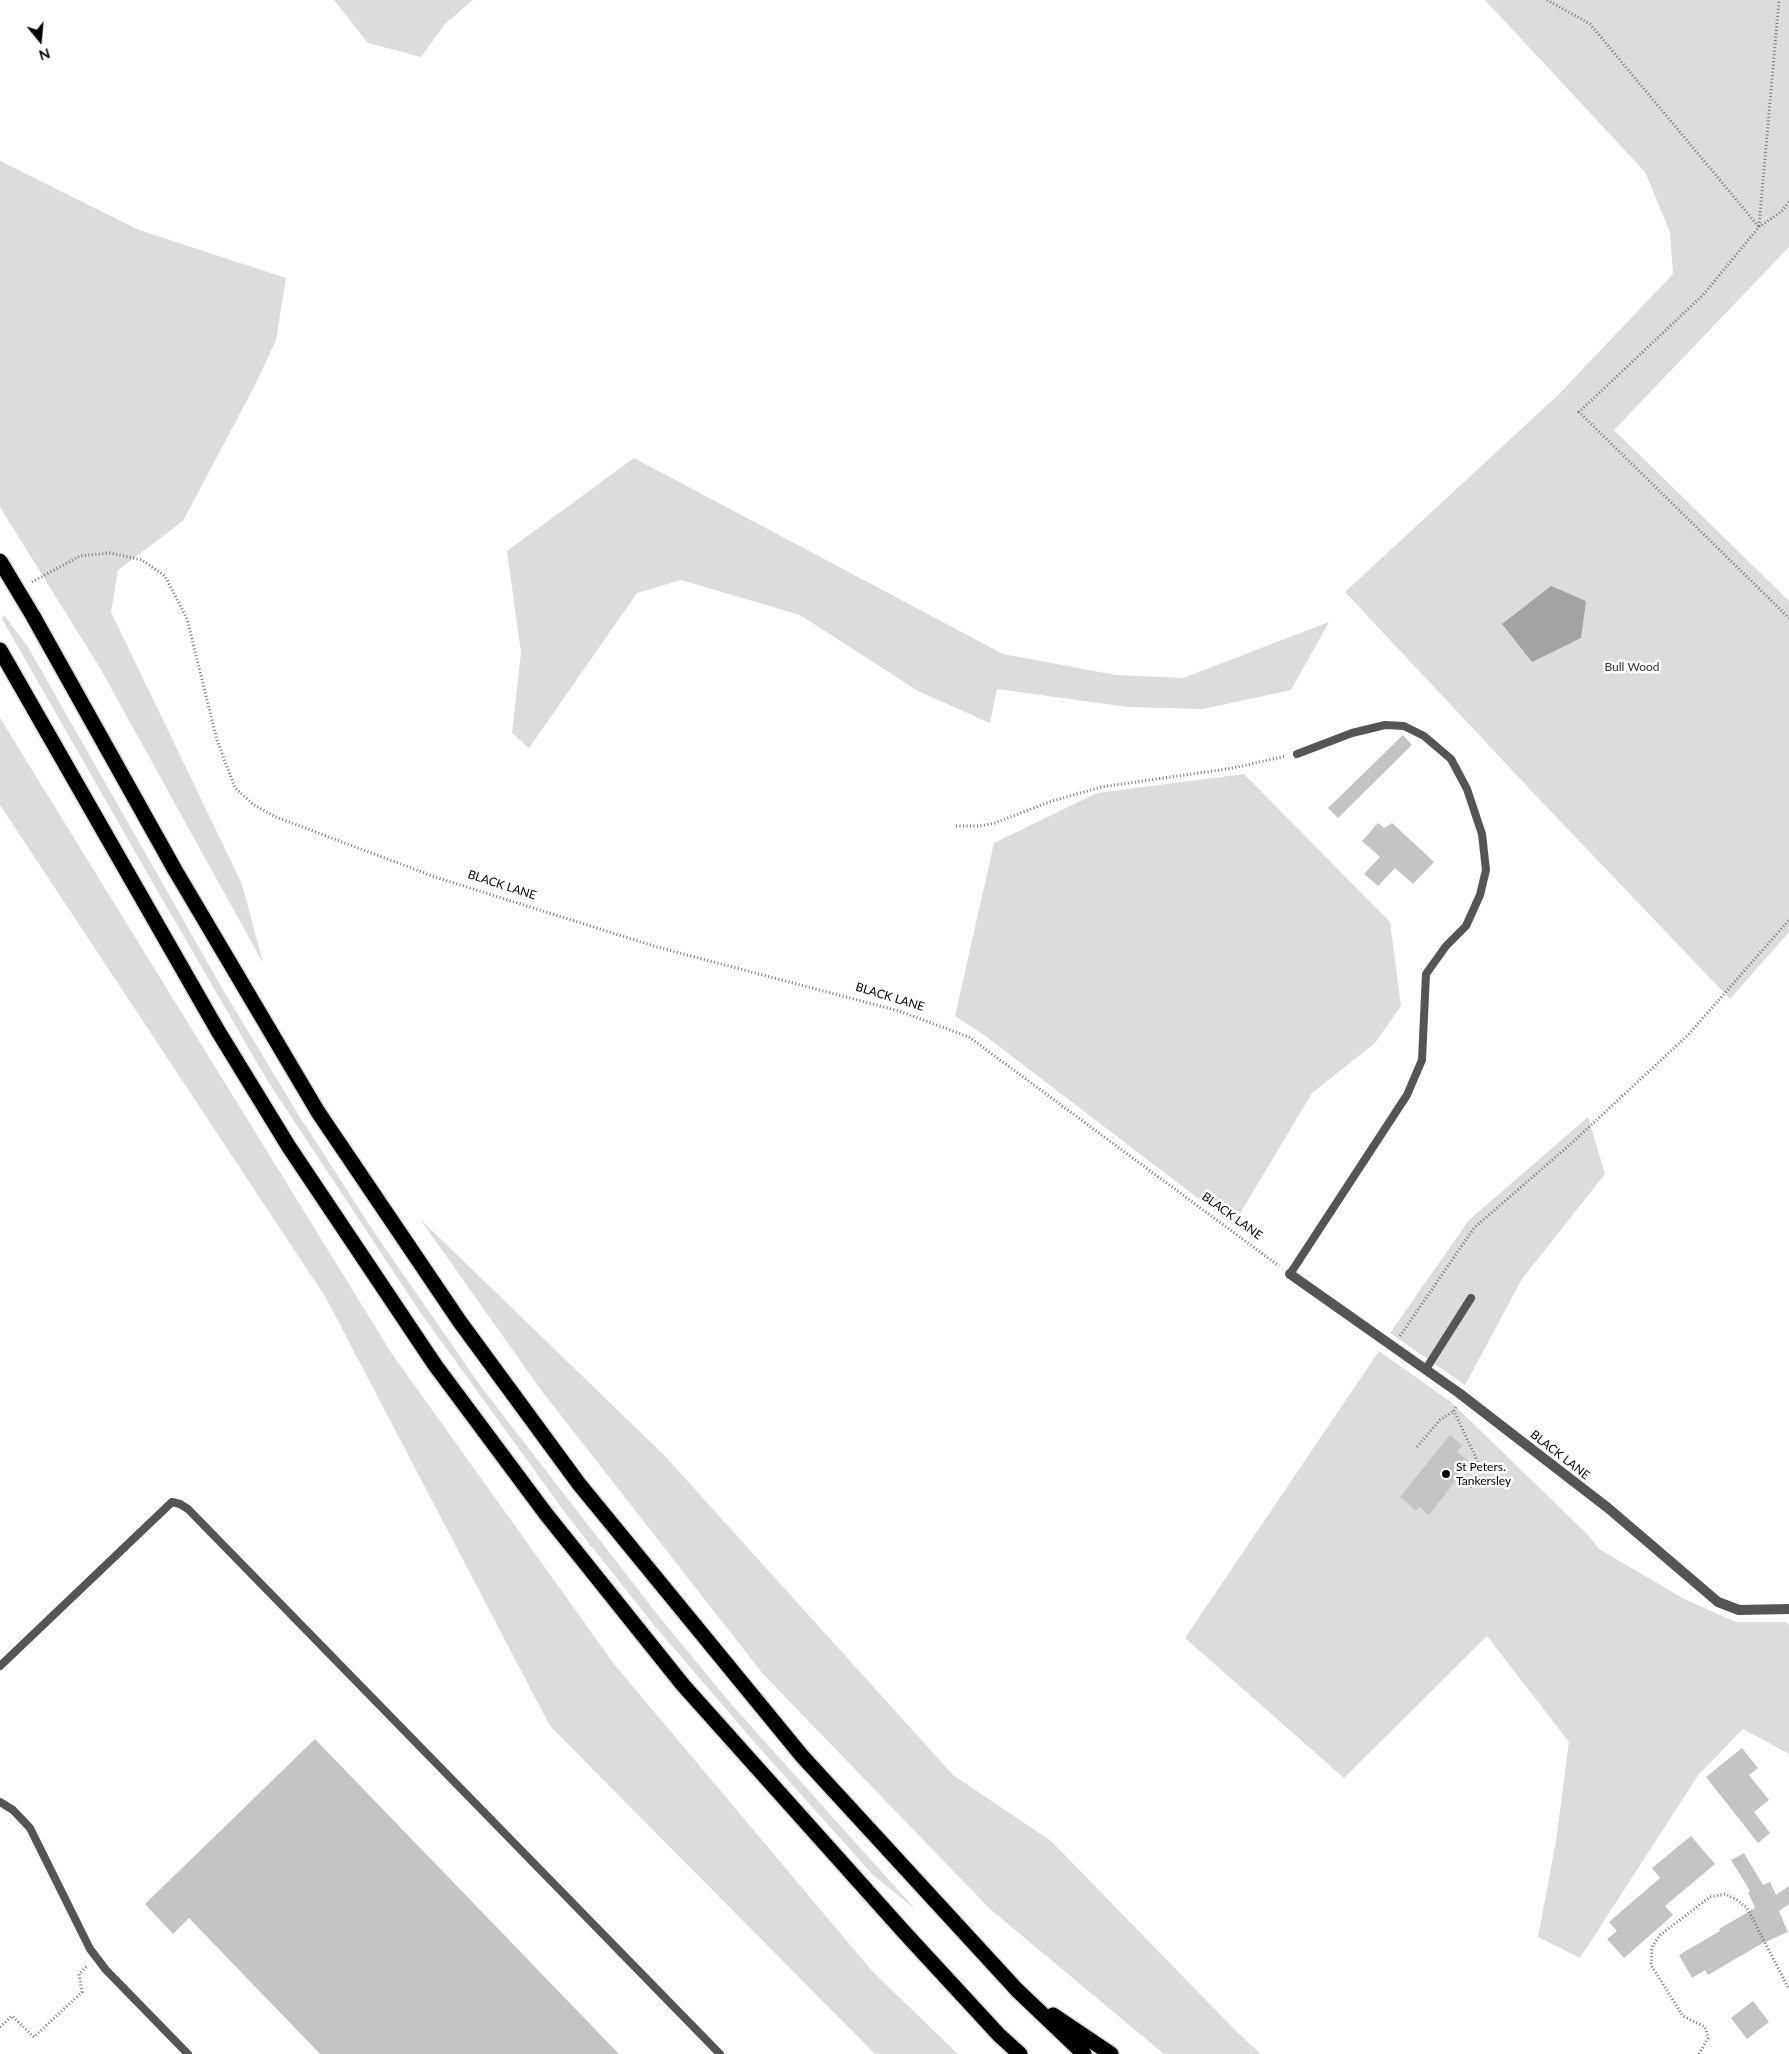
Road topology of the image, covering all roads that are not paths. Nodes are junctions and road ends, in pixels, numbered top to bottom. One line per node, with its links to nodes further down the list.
1 (0, 561): 10 (highway, bridge)
2 (0, 650): 11 (highway)
3 (1297, 754): 4 (lane)
4 (1290, 1274): 6 (street, BLACK LANE)
5 (1471, 1298): 6 (lane)
6 (1426, 1369): 7 (street, BLACK LANE)
7 (1789, 1609)
8 (0, 1666): 13 (lane)
9 (0, 1802): 12 (lane)
10 (1017, 1990): 16 (highway); 17 (highway)
11 (999, 2035): 14 (highway); 15 (highway)
12 (188, 2054)
13 (720, 2054)
14 (1014, 2054)
15 (1020, 2054)
16 (1084, 2054)
17 (1111, 2054)

